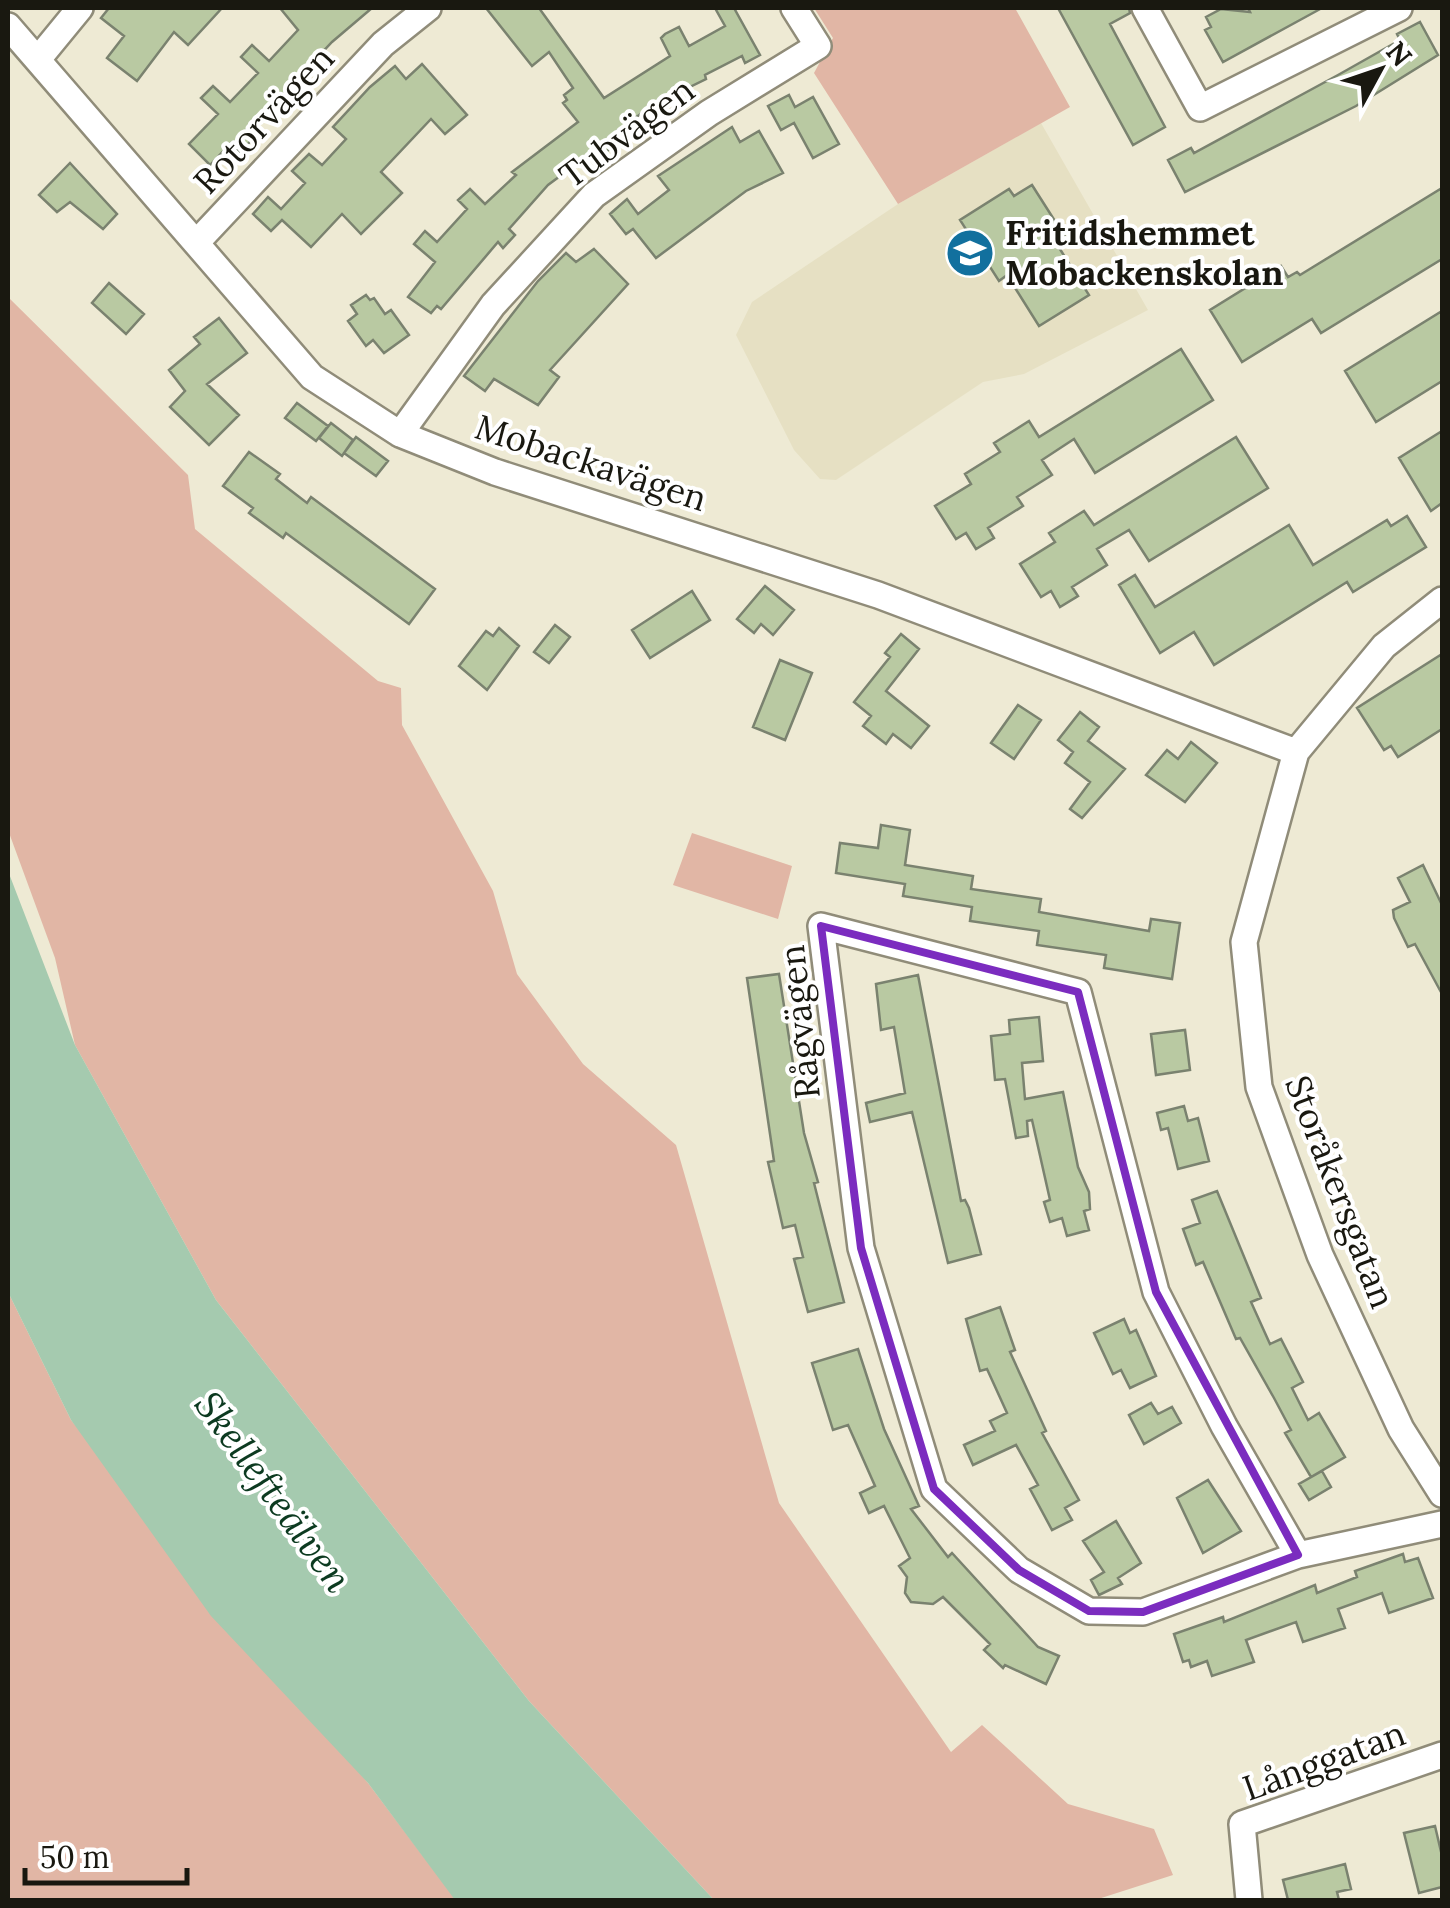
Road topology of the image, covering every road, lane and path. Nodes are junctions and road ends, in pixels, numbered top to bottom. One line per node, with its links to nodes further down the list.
1 (80, 8): 7 (street)
2 (428, 8): 8 (street, Rotorvägen)
3 (794, 8): 9 (street, Tubvägen)
4 (1145, 8): 5 (street)
5 (1399, 8)
6 (8, 26): 7 (street, Mobackavägen)
7 (39, 58): 8 (street, Mobackavägen)
8 (198, 242): 9 (street, Mobackavägen)
9 (400, 434): 11 (street, Mobackavägen)
10 (1442, 600): 11 (street, Storåkersgatan)
11 (1296, 752): 12 (street, Storåkersgatan)
12 (1442, 1494)
13 (1442, 1524): 14 (street, Rågvägen)
14 (1298, 1555): 14 (street, Rågvägen)
15 (1442, 1755): 16 (street, Långgatan)
16 (1249, 1900)

